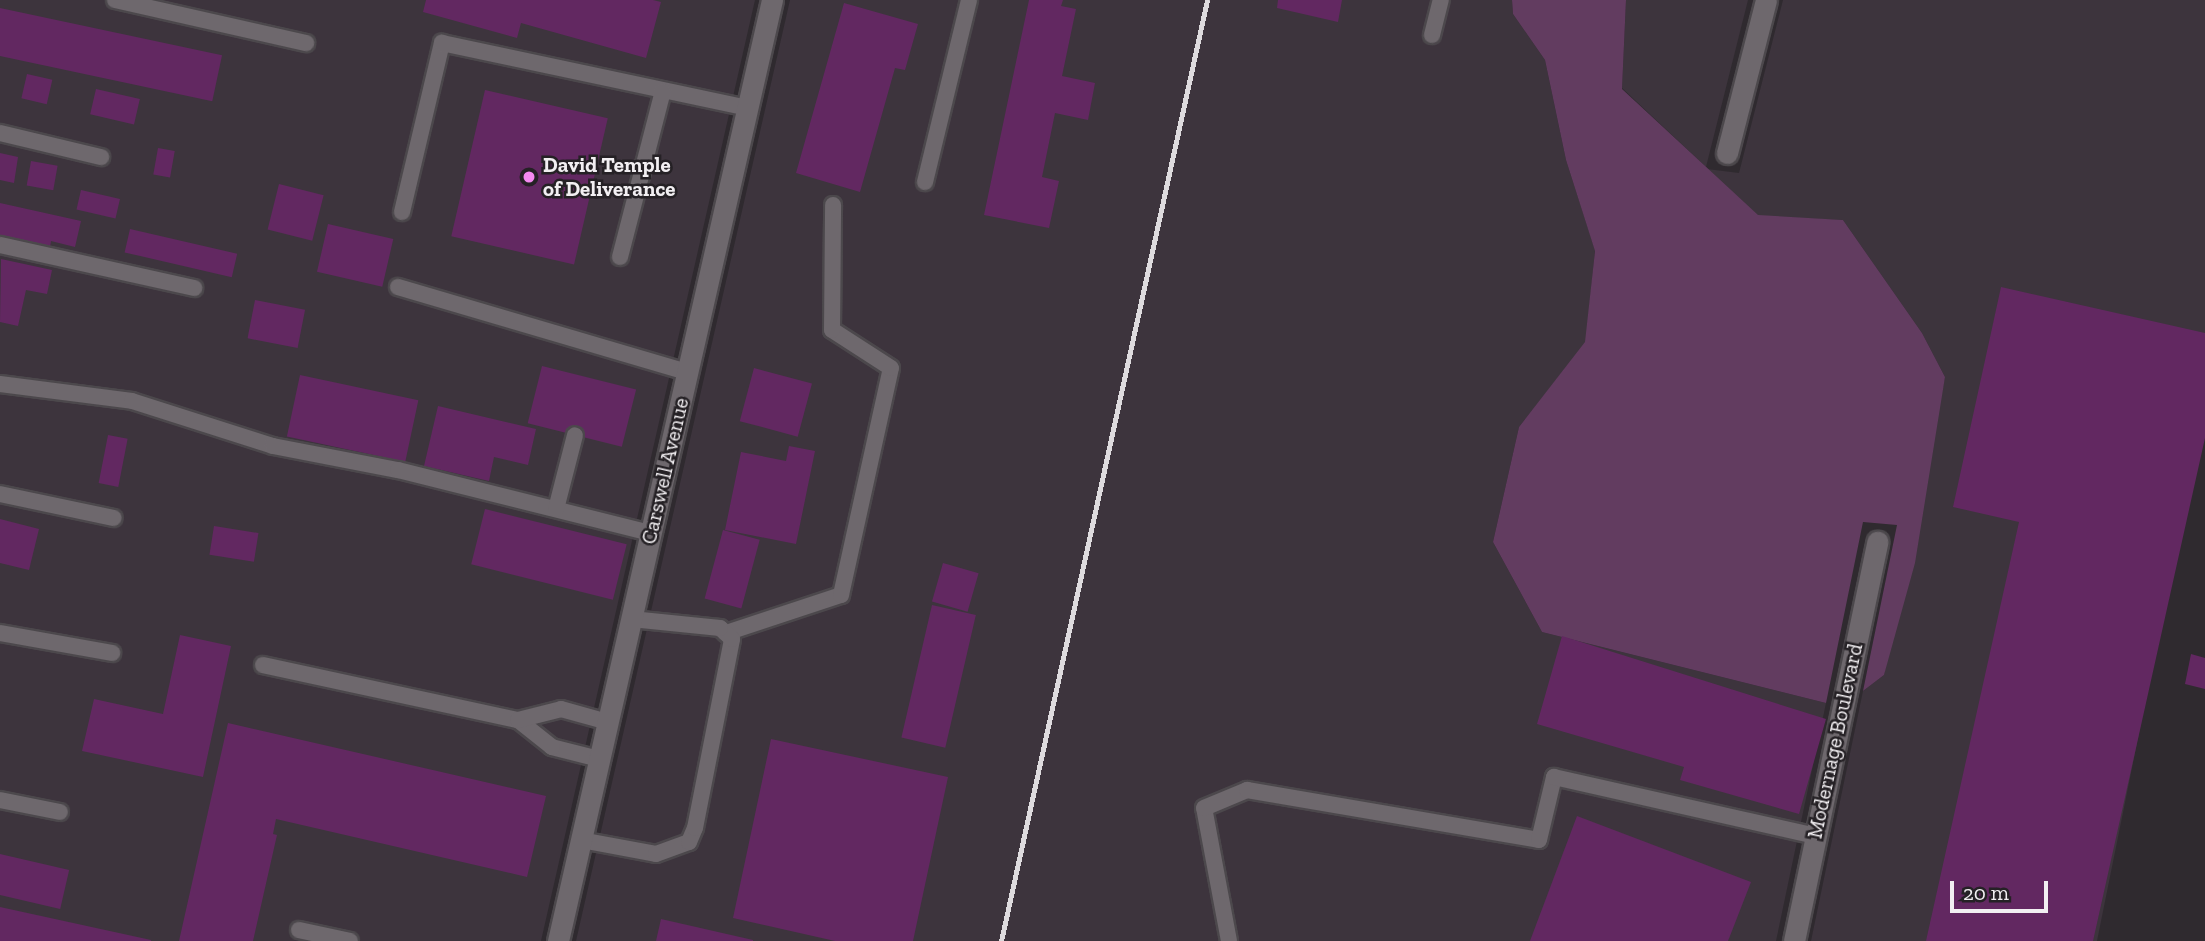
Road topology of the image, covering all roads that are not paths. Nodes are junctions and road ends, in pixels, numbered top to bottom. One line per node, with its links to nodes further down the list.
1 (115, 0): 7 (lane)
2 (772, 0): 9 (street, Carswell Avenue)
3 (969, 0): 13 (lane)
4 (1441, 0): 6 (lane)
5 (1766, 0): 11 (street)
6 (1432, 35)
7 (306, 43)
8 (663, 90): 9 (lane); 15 (lane); 17 (lane)
9 (747, 108): 20 (street, Carswell Avenue)
10 (0, 133): 12 (lane)
11 (1727, 153)
12 (101, 157)
13 (925, 182)
14 (833, 205): 30 (lane)
15 (402, 212)
16 (0, 245): 19 (lane)
17 (620, 257)
18 (398, 287): 20 (lane)
19 (194, 288)
20 (688, 372): 26 (street, Carswell Avenue)
21 (0, 384): 24 (lane)
22 (575, 435): 24 (lane)
23 (0, 494): 25 (lane)
24 (556, 509): 26 (lane)
25 (114, 518)
26 (651, 533): 28 (street, Carswell Avenue)
27 (1877, 542): 38 (street, Modernage Boulevard)
28 (631, 619): 30 (lane); 34 (street, Carswell Avenue)
29 (0, 633): 31 (lane)
30 (729, 636): 39 (lane)
31 (112, 653)
32 (263, 665): 33 (lane)
33 (518, 720): 34 (lane); 35 (lane)
34 (608, 722): 35 (street, Carswell Avenue)
35 (600, 758): 39 (street, Carswell Avenue)
36 (0, 800): 37 (lane)
37 (60, 812)
38 (1816, 836): 43 (lane); 44 (street, Modernage Boulevard)
39 (581, 840): 42 (street, Carswell Avenue)
40 (299, 930): 41 (lane)
41 (350, 941)
42 (558, 941)
43 (1229, 941)
44 (1794, 941)

